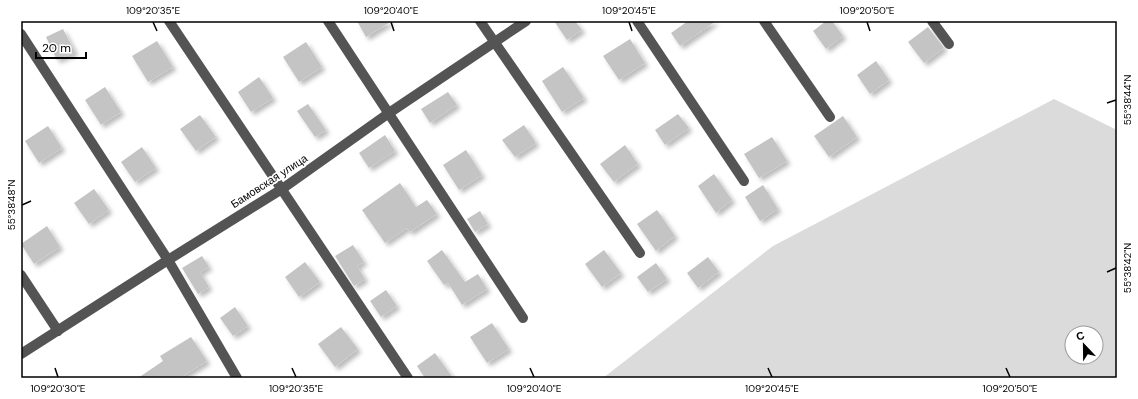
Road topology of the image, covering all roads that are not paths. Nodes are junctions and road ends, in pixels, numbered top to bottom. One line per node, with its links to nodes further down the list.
1 (169, 21): 14 (street)
2 (328, 21): 11 (street)
3 (480, 21): 9 (street)
4 (526, 21): 9 (street, Бамовская улица)
5 (637, 21): 13 (street)
6 (764, 21): 12 (street)
7 (932, 21): 10 (street)
8 (21, 34): 16 (street)
9 (494, 42): 11 (street, Бамовская улица); 15 (street)
10 (949, 44)
11 (388, 113): 14 (street, Бамовская улица); 18 (street)
12 (830, 117)
13 (744, 181)
14 (282, 189): 16 (street, Бамовская улица); 22 (street)
15 (640, 253)
16 (168, 260): 19 (street, Бамовская улица); 21 (street)
17 (21, 275): 19 (street)
18 (523, 318)
19 (58, 331): 20 (street, Бамовская улица)
20 (21, 354)
21 (237, 378)
22 (408, 378)

